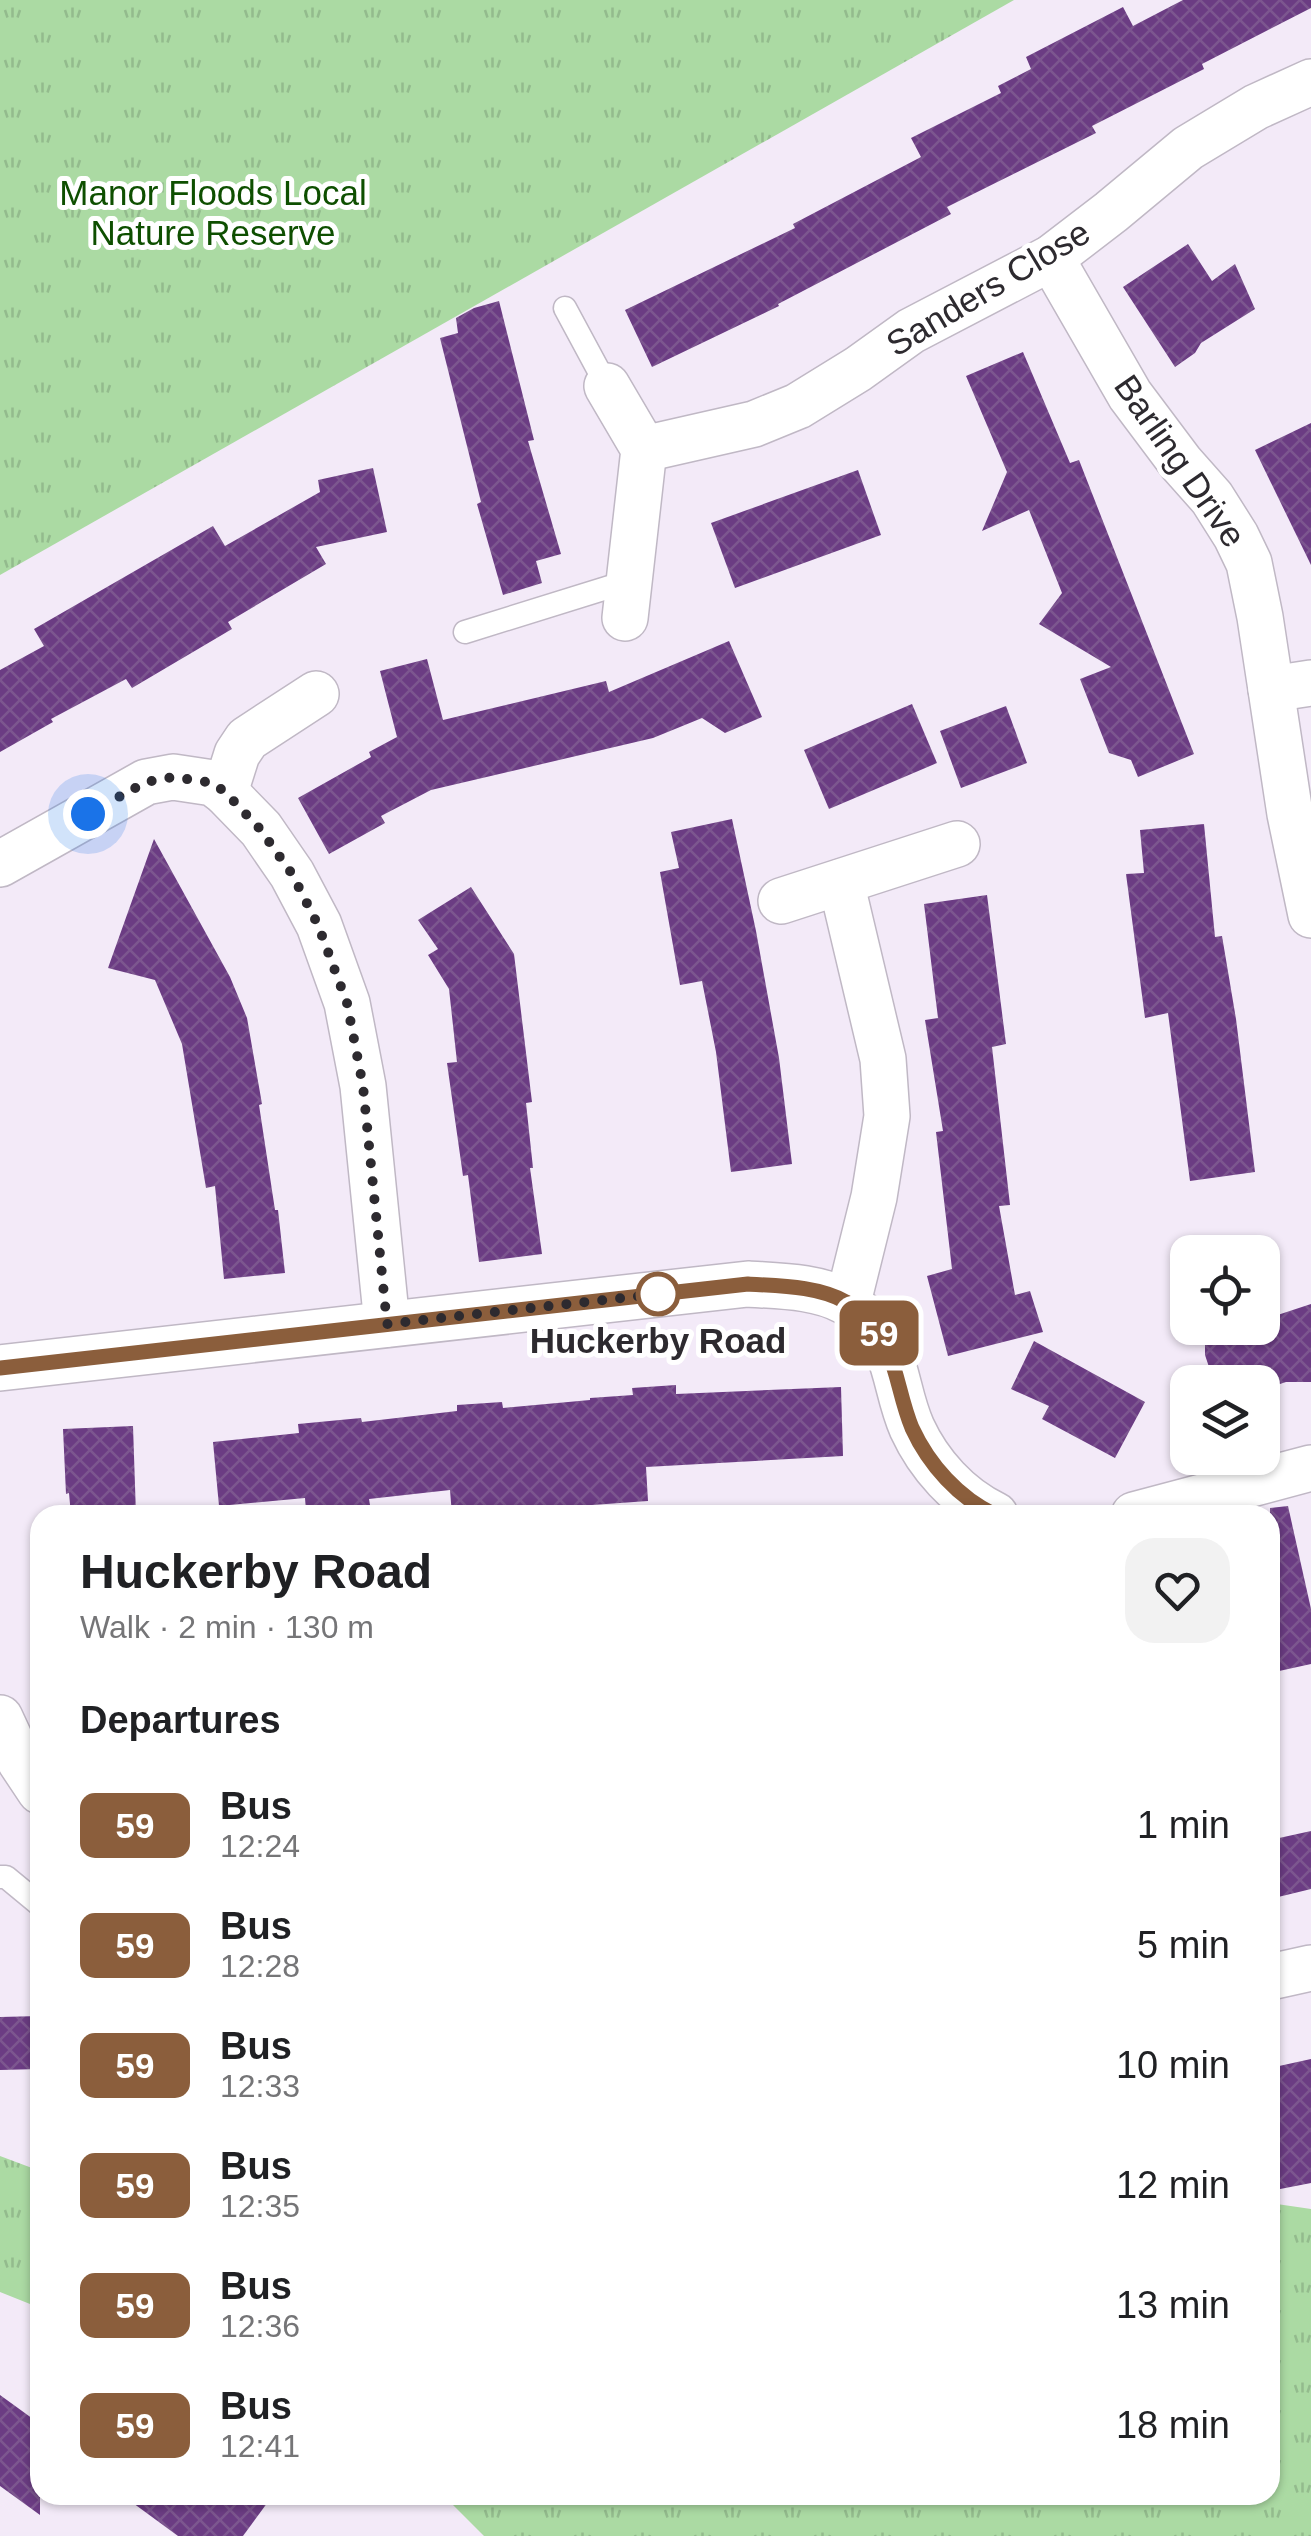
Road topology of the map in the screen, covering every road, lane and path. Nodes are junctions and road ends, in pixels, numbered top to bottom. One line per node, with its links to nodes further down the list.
1 (1311, 82): 2 (street, Sanders Close)
2 (1051, 258): 5 (street, Sanders Close); 8 (street, Barling Drive)
3 (565, 308): 4 (lane)
4 (607, 386): 5 (street)
5 (644, 449): 6 (street)
6 (627, 600): 7 (lane)
7 (465, 632)
8 (1291, 686): 15 (street, Barling Drive)
9 (316, 694): 10 (street)
10 (225, 792): 12 (street); 17 (street)
11 (957, 844): 13 (street)
12 (0, 864)
13 (841, 882): 14 (street); 16 (street)
14 (781, 901)
15 (1311, 915)
16 (848, 1302): 17 (street); 20 (street)
17 (387, 1324): 18 (street)
18 (0, 1368)
19 (1311, 1468): 21 (street)
20 (974, 1505)
21 (1172, 1505)
22 (0, 1718): 23 (street)
23 (30, 1776)
24 (0, 1877): 25 (lane)
25 (30, 1897)
26 (1311, 1968): 27 (street)
27 (1280, 1975)

